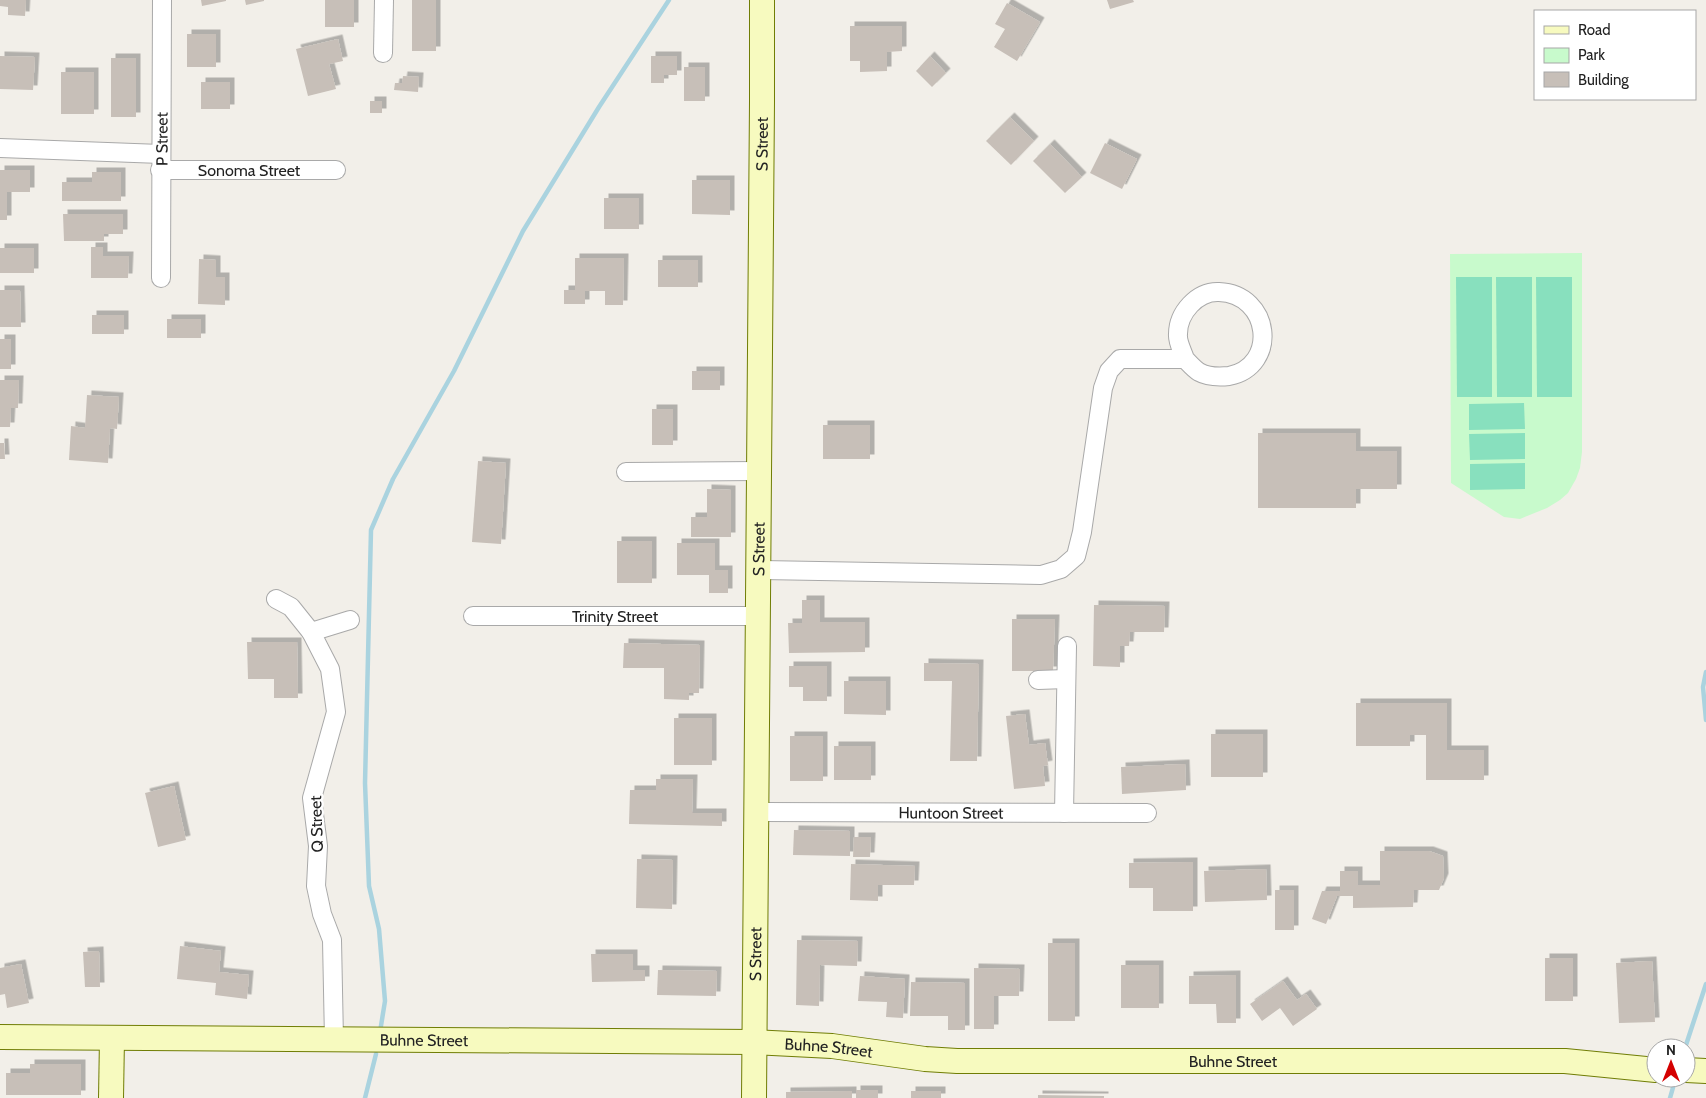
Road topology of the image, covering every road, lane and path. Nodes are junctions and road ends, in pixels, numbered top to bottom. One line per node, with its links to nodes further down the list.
1 (162, 0): 6 (street, P Street)
2 (384, 0): 4 (street)
3 (762, 0): 11 (street, S Street)
4 (383, 53)
5 (0, 148): 6 (street, Sonoma Street)
6 (161, 162): 7 (street, Sonoma Street); 8 (street, P Street)
7 (336, 170)
8 (161, 278)
9 (1185, 359): 9 (street); 12 (street)
10 (626, 472): 11 (street)
11 (758, 472): 12 (street, S Street)
12 (758, 570): 15 (street, S Street)
13 (276, 599): 17 (street, Q Street)
14 (473, 616): 15 (street, Trinity Street)
15 (757, 616): 21 (street, S Street)
16 (350, 620): 17 (street)
17 (311, 632): 26 (street, Q Street)
18 (1067, 646): 19 (street)
19 (1066, 679): 20 (street); 22 (street)
20 (1038, 680)
21 (755, 812): 22 (street, Huntoon Street); 27 (street, S Street)
22 (1064, 813): 23 (street, Huntoon Street)
23 (1147, 813)
24 (0, 1037): 25 (street, Buhne Street)
25 (112, 1038): 26 (street, Buhne Street); 29 (street)
26 (334, 1040): 27 (street, Buhne Street)
27 (754, 1042): 28 (street, Buhne Street); 30 (street, S Street)
28 (1646, 1069)
29 (111, 1098)
30 (754, 1098)

